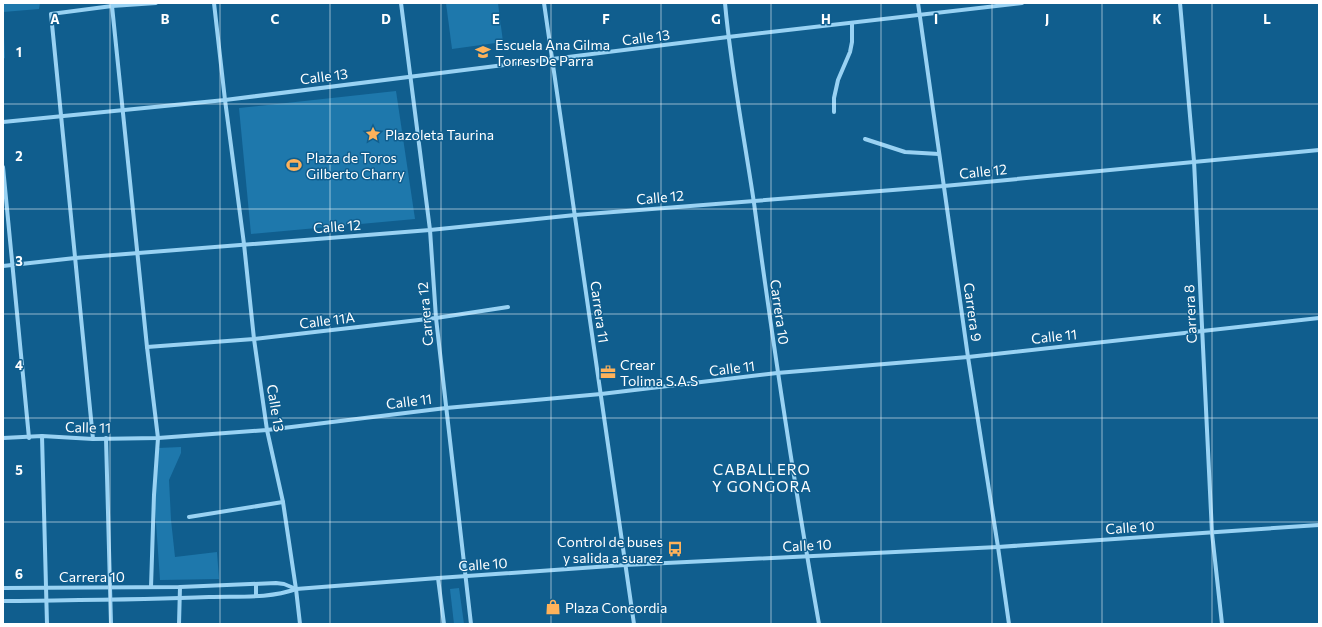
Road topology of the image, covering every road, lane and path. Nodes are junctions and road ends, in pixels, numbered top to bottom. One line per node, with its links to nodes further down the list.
1 (156, 3): 9 (street)
2 (214, 3): 15 (street, Calle 13)
3 (401, 3): 14 (street, Carrera 12)
4 (544, 3): 13 (street, Carrera 11)
5 (725, 3): 12 (street, Carrera 10)
6 (918, 3): 10 (street, Carrera 9)
7 (1022, 3): 10 (street, Calle 13)
8 (1180, 3): 23 (street, Carrera 8)
9 (112, 6): 16 (street); 18 (street)
10 (920, 15): 11 (street, Calle 13); 22 (street, Carrera 9)
11 (852, 23): 12 (street, Calle 13); 17 (street)
12 (728, 37): 13 (street, Calle 13); 26 (street, Carrera 10)
13 (553, 59): 14 (street, Calle 13); 27 (street, Carrera 11)
14 (410, 76): 15 (street, Calle 13); 28 (street, Carrera 12)
15 (224, 100): 16 (street, Calle 13); 29 (street, Calle 13)
16 (123, 110): 18 (street, Calle 13); 30 (street)
17 (834, 112)
18 (61, 117): 19 (street, Calle 13); 31 (street)
19 (3, 122)
20 (865, 139): 22 (street)
21 (1319, 150): 23 (street, Calle 12)
22 (939, 154): 25 (street, Carrera 9)
23 (1194, 161): 25 (street, Calle 12); 37 (street, Carrera 8)
24 (3, 166): 32 (street)
25 (944, 186): 26 (street, Calle 12); 40 (street, Carrera 9)
26 (753, 201): 27 (street, Calle 12); 41 (street, Carrera 10)
27 (575, 215): 28 (street, Calle 12); 42 (street, Carrera 11)
28 (430, 230): 29 (street, Calle 12); 35 (street, Carrera 12)
29 (244, 244): 30 (street, Calle 12); 38 (street, Calle 13)
30 (137, 254): 31 (street, Calle 12); 39 (street)
31 (75, 258): 32 (street, Calle 12); 50 (street)
32 (12, 265): 33 (street, Calle 12); 47 (street)
33 (3, 266)
34 (508, 307): 35 (street, Calle 11A)
35 (436, 318): 38 (street, Calle 11A); 43 (street, Carrera 12)
36 (1319, 318): 37 (street, Calle 11)
37 (1202, 330): 40 (street, Calle 11); 54 (street, Carrera 8)
38 (254, 340): 39 (street, Calle 11A); 44 (street, Calle 13)
39 (147, 347): 49 (street)
40 (968, 357): 41 (street, Calle 11); 55 (street, Carrera 9)
41 (777, 374): 42 (street, Calle 11); 56 (street, Carrera 10)
42 (601, 394): 43 (street, Calle 11); 57 (street, Carrera 11)
43 (446, 408): 44 (street, Calle 11); 58 (street, Carrera 12)
44 (267, 430): 49 (street, Calle 11); 51 (street, Calle 13)
45 (42, 436): 47 (street, Calle 11); 50 (street, Calle 11); 61 (street)
46 (3, 438): 47 (street, Calle 11)
47 (29, 438)
48 (106, 438): 49 (street, Calle 11); 50 (street, Calle 11); 62 (street)
49 (158, 438): 63 (street)
50 (93, 439)
51 (283, 502): 52 (street); 66 (street, Calle 13)
52 (190, 517)
53 (1319, 525): 54 (street, Calle 10)
54 (1212, 533): 55 (street, Calle 10); 81 (street, Carrera 8)
55 (998, 547): 56 (street, Calle 10); 80 (street, Carrera 9)
56 (807, 556): 57 (street, Calle 10); 79 (street, Carrera 10)
57 (625, 565): 58 (street, Calle 10); 78 (street, Carrera 11)
58 (464, 576): 59 (street, Calle 10); 77 (street, Carrera 12)
59 (438, 578): 66 (street, Calle 10); 76 (street)
60 (256, 584): 64 (street, Calle 10); 66 (street, Calle 10); 67 (street)
61 (46, 587): 62 (street, Carrera 10); 65 (street, Carrera 10); 70 (street)
62 (110, 587): 63 (street, Carrera 10); 69 (street)
63 (151, 587): 64 (street, Carrera 10)
64 (180, 587): 68 (street)
65 (3, 588)
66 (296, 589): 67 (street, Calle 10); 75 (street, Calle 13)
67 (256, 596): 68 (street, Calle 10)
68 (180, 598): 69 (street, Carrera 10); 74 (street)
69 (110, 599): 70 (street, Carrera 10); 73 (street)
70 (47, 600): 71 (street, Carrera 10); 72 (street)
71 (3, 601)
72 (47, 624)
73 (111, 624)
74 (179, 624)
75 (300, 624)
76 (444, 624)
77 (471, 624)
78 (634, 624)
79 (819, 624)
80 (1009, 624)
81 (1222, 624)

